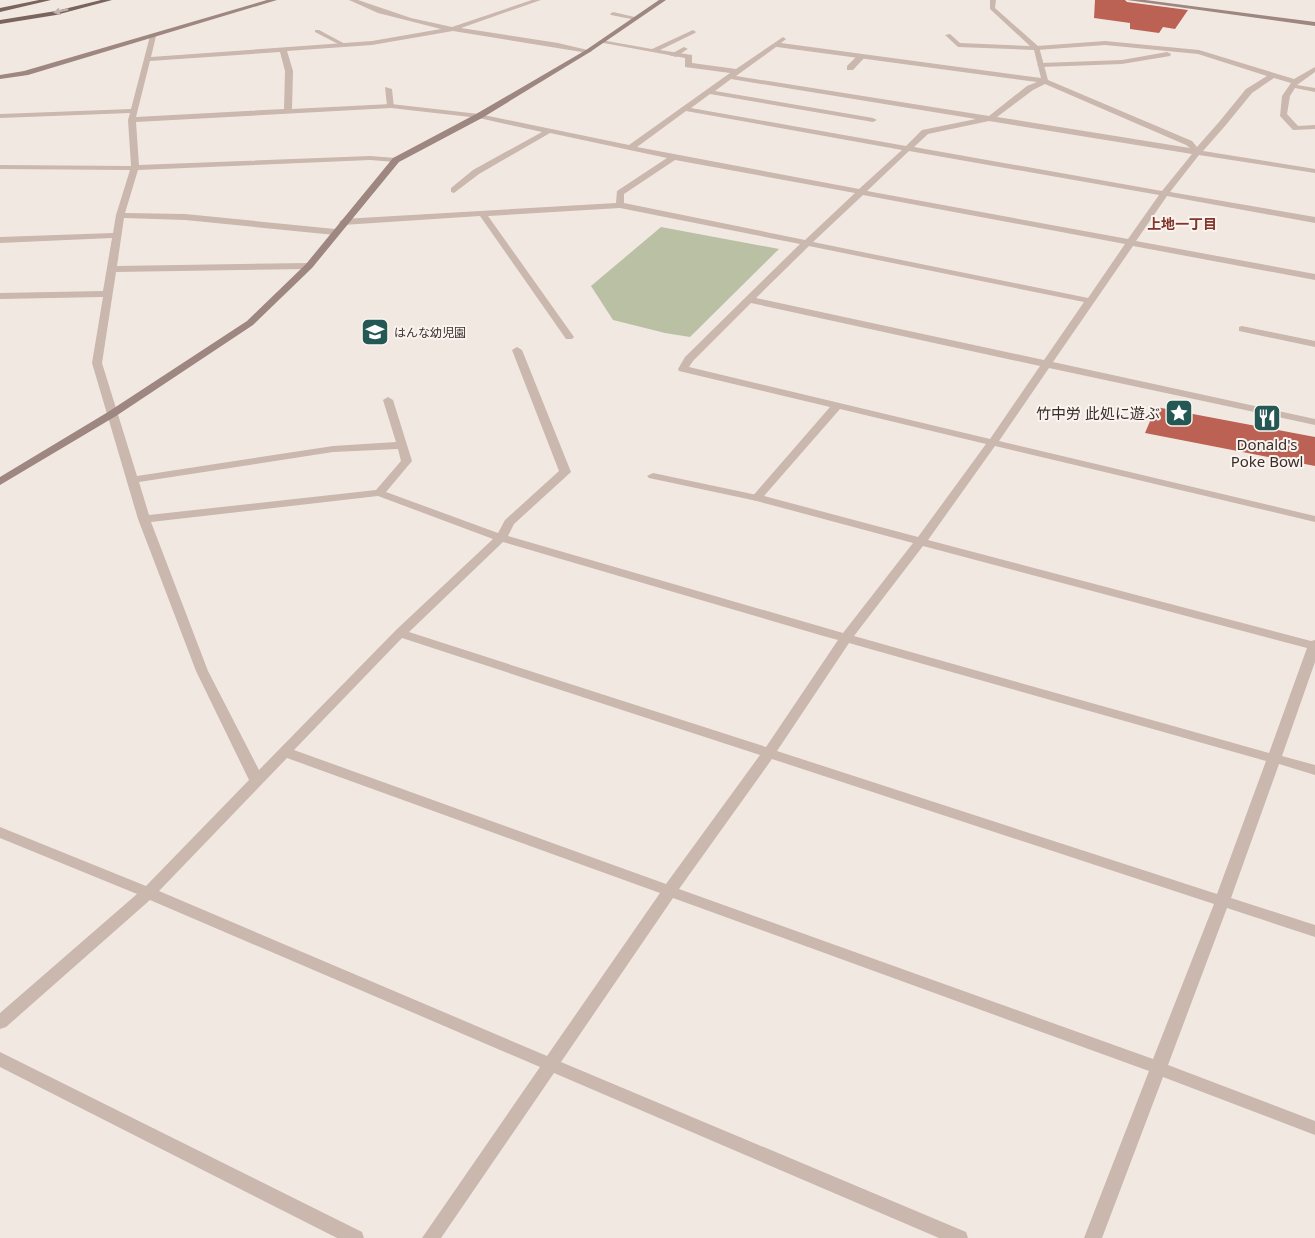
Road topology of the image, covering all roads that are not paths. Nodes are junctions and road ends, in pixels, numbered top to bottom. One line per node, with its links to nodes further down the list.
1 (109, 0): 13 (main road, one-way to 13)
2 (274, 0): 18 (street)
3 (352, 0): 15 (street)
4 (538, 0): 15 (street)
5 (663, 0): 12 (street)
6 (992, 0): 24 (street)
7 (1130, 0): 8 (street)
8 (1144, 1): 14 (street)
9 (50, 2): 10 (main road)
10 (0, 12)
11 (613, 14): 12 (street)
12 (636, 18): 21 (street)
13 (0, 22)
14 (1315, 24)
15 (452, 29): 23 (street); 27 (street)
16 (317, 31): 23 (street)
17 (693, 32): 28 (street)
18 (153, 36): 32 (street); 38 (street)
19 (948, 36): 24 (street)
20 (785, 37): 22 (street)
21 (601, 42): 27 (street); 28 (street)
22 (778, 44): 31 (street); 36 (street)
23 (344, 45): 26 (street)
24 (1037, 48): 29 (street); 33 (street)
25 (684, 49): 30 (street)
26 (283, 50): 32 (street); 47 (street)
27 (588, 51): 50 (street)
28 (652, 51): 30 (street)
29 (1182, 51): 33 (street); 37 (street)
30 (674, 54): 36 (street)
31 (862, 56): 34 (street); 40 (street)
32 (147, 58): 49 (street)
33 (1041, 65): 40 (street)
34 (850, 68)
35 (1315, 69): 41 (street)
36 (738, 72): 39 (street)
37 (1273, 75): 41 (street); 57 (street)
38 (0, 77)
39 (731, 77): 44 (street); 51 (street)
40 (1045, 81): 51 (street); 57 (street)
41 (1294, 84): 43 (street); 53 (street)
42 (388, 89): 45 (street)
43 (1315, 90)
44 (710, 92): 46 (street); 52 (street)
45 (391, 106): 47 (street); 50 (street)
46 (685, 109): 55 (street); 56 (street)
47 (288, 111): 49 (street)
48 (0, 116): 49 (street)
49 (133, 116): 61 (street)
50 (478, 116): 54 (street); 59 (street)
51 (991, 118): 56 (street); 57 (street)
52 (873, 120)
53 (1315, 127)
54 (549, 131): 55 (street); 63 (street)
55 (630, 148): 58 (street)
56 (909, 148): 64 (street); 65 (street)
57 (1198, 151): 62 (street); 65 (street)
58 (674, 157): 64 (street); 66 (street)
59 (396, 160): 61 (street); 70 (street)
60 (0, 167): 61 (street)
61 (135, 168): 68 (street)
62 (1315, 171)
63 (454, 190)
64 (863, 191): 74 (street); 75 (street)
65 (1164, 194): 69 (street); 75 (street)
66 (620, 205): 67 (street); 74 (street)
67 (483, 214): 70 (street); 84 (street)
68 (120, 215): 71 (street); 72 (street)
69 (1315, 220)
70 (343, 222): 71 (street)
71 (336, 232): 76 (street)
72 (117, 234): 73 (street); 77 (street)
73 (0, 240)
74 (808, 242): 81 (street); 82 (street)
75 (1132, 243): 78 (street); 82 (street)
76 (309, 266): 77 (street); 90 (street)
77 (112, 269): 79 (street)
78 (1315, 277)
79 (108, 294): 80 (street); 90 (street)
80 (0, 296)
81 (750, 300): 87 (street); 89 (street)
82 (1091, 301): 87 (street)
83 (1242, 329): 85 (street)
84 (569, 337)
85 (1315, 344)
86 (517, 350): 101 (street)
87 (1046, 364): 91 (street); 92 (street)
88 (388, 400): 93 (street)
89 (837, 406): 92 (street); 98 (street)
90 (112, 414): 95 (street); 96 (street)
91 (1315, 422)
92 (992, 443): 100 (street); 102 (street)
93 (402, 445): 96 (street); 97 (street)
94 (653, 476): 98 (street)
95 (2, 479)
96 (132, 480): 99 (street)
97 (378, 493): 99 (street); 101 (street)
98 (757, 498): 102 (street)
99 (144, 519): 110 (street)
100 (1315, 519)
101 (501, 538): 103 (street); 104 (street)
102 (920, 542): 104 (street); 105 (street)
103 (400, 633): 106 (street); 107 (street)
104 (846, 638): 107 (street); 108 (street)
105 (1315, 645): 108 (street)
106 (285, 752): 110 (street); 112 (street)
107 (769, 753): 112 (street); 114 (street)
108 (1273, 758): 109 (street); 114 (street)
109 (1315, 770)
110 (257, 781): 113 (street)
111 (0, 832): 113 (street)
112 (669, 892): 118 (street); 119 (street)
113 (148, 893): 116 (street); 118 (street)
114 (1222, 902): 115 (street); 119 (street)
115 (1315, 931)
116 (0, 1023)
117 (0, 1059): 121 (street)
118 (551, 1063): 122 (street); 123 (street)
119 (1158, 1068): 120 (street); 124 (street)
120 (1315, 1128)
121 (355, 1238)
122 (431, 1238)
123 (959, 1238)
124 (1093, 1238)

